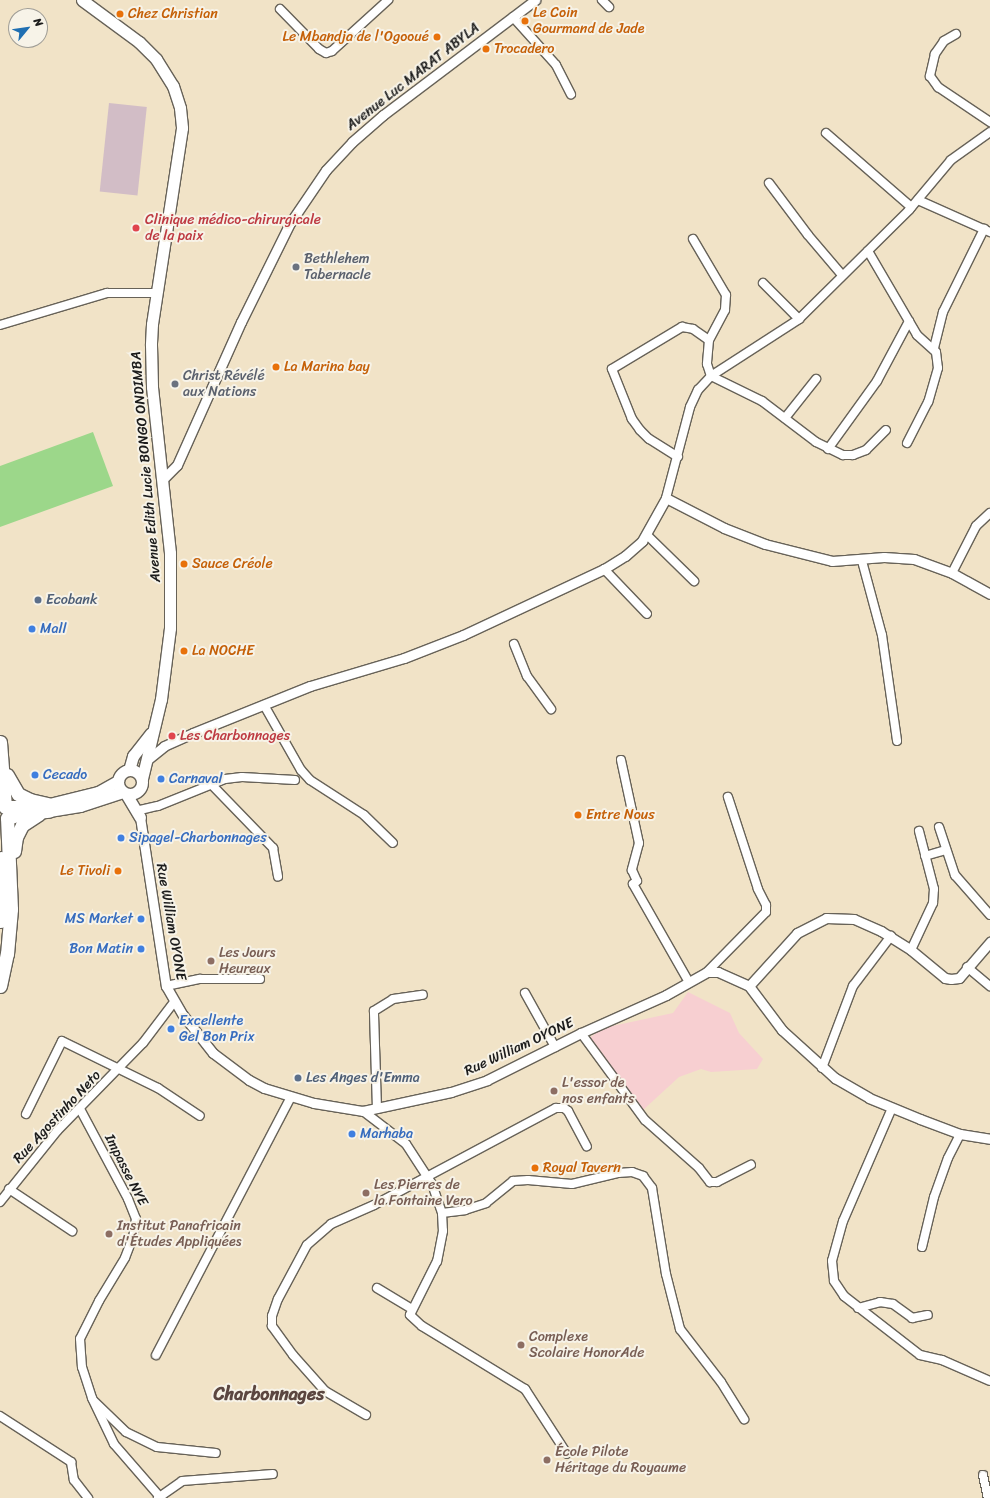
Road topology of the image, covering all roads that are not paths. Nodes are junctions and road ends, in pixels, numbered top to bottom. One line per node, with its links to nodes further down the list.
1 (82, 0): 21 (main road, Avenue Edith Lucie BONGO ONDIMBA)
2 (388, 0): 6 (street)
3 (534, 0): 7 (street, Avenue Luc MARAT ABYLA)
4 (602, 0): 5 (street)
5 (609, 7)
6 (280, 9)
7 (513, 17): 9 (street); 34 (street, Avenue Luc MARAT ABYLA)
8 (956, 34): 10 (street)
9 (571, 94)
10 (990, 122)
11 (990, 132): 14 (street)
12 (826, 133): 15 (street)
13 (769, 184): 19 (street)
14 (918, 200): 15 (street); 16 (street)
15 (911, 207): 18 (street)
16 (987, 230): 26 (street)
17 (693, 240): 25 (street)
18 (868, 251): 19 (street); 23 (street)
19 (842, 275): 22 (street)
20 (763, 283): 22 (street)
21 (157, 293): 24 (street); 34 (main road, Avenue Edith Lucie BONGO ONDIMBA)
22 (799, 318): 27 (street)
23 (910, 321): 26 (street); 32 (street)
24 (0, 325)
25 (709, 340): 27 (street); 33 (street)
26 (934, 348): 31 (street)
27 (712, 376): 29 (street); 33 (street)
28 (816, 379): 29 (street)
29 (785, 418): 32 (street)
30 (886, 430): 32 (street)
31 (907, 443)
32 (828, 449)
33 (678, 457): 35 (street)
34 (162, 480): 47 (main road, Avenue Edith Lucie BONGO ONDIMBA)
35 (666, 498): 37 (street); 38 (street)
36 (990, 513): 40 (street)
37 (647, 535): 39 (street); 41 (street)
38 (862, 560): 40 (street); 48 (street)
39 (604, 569): 43 (street); 45 (street)
40 (952, 574): 42 (street)
41 (694, 581)
42 (990, 594)
43 (647, 614)
44 (514, 644): 46 (street)
45 (264, 705): 51 (street); 66 (street)
46 (551, 709)
47 (151, 733): 51 (main road); 53 (main road)
48 (897, 740)
49 (0, 742): 50 (highway)
50 (1, 756): 61 (highway); 63 (highway)
51 (147, 760): 54 (main road)
52 (621, 760): 80 (street)
53 (129, 770): 54 (main road); 56 (main road)
54 (142, 779): 58 (main road)
55 (295, 780): 57 (street)
56 (118, 781): 59 (main road); 61 (main road)
57 (212, 785): 62 (street); 70 (street)
58 (139, 790): 59 (main road); 62 (main road)
59 (125, 793): 61 (main road); 62 (main road)
60 (728, 797): 78 (street)
61 (48, 808): 63 (highway); 71 (highway)
62 (140, 813): 82 (street, Rue William OYONE)
63 (3, 814): 71 (highway)
64 (939, 827): 68 (street)
65 (919, 831): 69 (street)
66 (392, 843)
67 (0, 844): 73 (highway)
68 (946, 850): 69 (street); 72 (street)
69 (924, 856): 76 (street)
70 (278, 877)
71 (11, 884): 81 (highway)
72 (990, 915)
73 (0, 920)
74 (890, 936): 76 (street); 83 (street); 90 (street)
75 (990, 942): 77 (street)
76 (911, 950): 77 (street)
77 (967, 967): 84 (street)
78 (707, 972): 80 (street, Rue William OYONE); 83 (street)
79 (260, 978): 82 (street)
80 (689, 982): 88 (street, Rue William OYONE)
81 (0, 986)
82 (166, 986): 87 (street, Rue William OYONE)
83 (749, 986): 90 (street)
84 (990, 986)
85 (525, 993): 89 (street)
86 (423, 995): 95 (street)
87 (174, 1002): 91 (street, Rue Agostinho Neto); 92 (street, Rue William OYONE)
88 (581, 1033): 89 (street, Rue William OYONE); 102 (street)
89 (555, 1047): 95 (street, Rue William OYONE)
90 (822, 1068): 93 (street)
91 (119, 1069): 94 (street, Rue Agostinho Neto); 97 (street); 98 (street)
92 (292, 1097): 96 (street, Rue William OYONE); 113 (street)
93 (892, 1108): 99 (street); 110 (street)
94 (80, 1109): 104 (street, Rue Agostinho Neto); 115 (street, Impasse NYE)
95 (377, 1109): 96 (street, Rue William OYONE)
96 (363, 1111): 103 (street)
97 (26, 1114)
98 (200, 1116)
99 (960, 1134): 100 (street); 108 (street)
100 (990, 1139)
101 (587, 1146): 103 (street)
102 (751, 1164)
103 (429, 1177): 106 (street); 116 (street)
104 (9, 1190): 105 (street, Rue Agostinho Neto); 107 (street)
105 (0, 1202)
106 (442, 1214): 111 (street); 118 (street)
107 (72, 1231)
108 (922, 1247)
109 (377, 1288): 111 (street)
110 (858, 1308): 112 (street); 114 (street)
111 (412, 1309): 120 (street)
112 (928, 1315)
113 (156, 1355)
114 (990, 1382)
115 (92, 1398): 119 (street); 124 (street, Impasse NYE)
116 (366, 1415)
117 (0, 1416): 123 (street)
118 (744, 1419)
119 (216, 1453)
120 (567, 1454)
121 (273, 1474): 124 (street)
122 (983, 1475): 125 (street)
123 (88, 1498)
124 (159, 1498)
125 (988, 1498)

